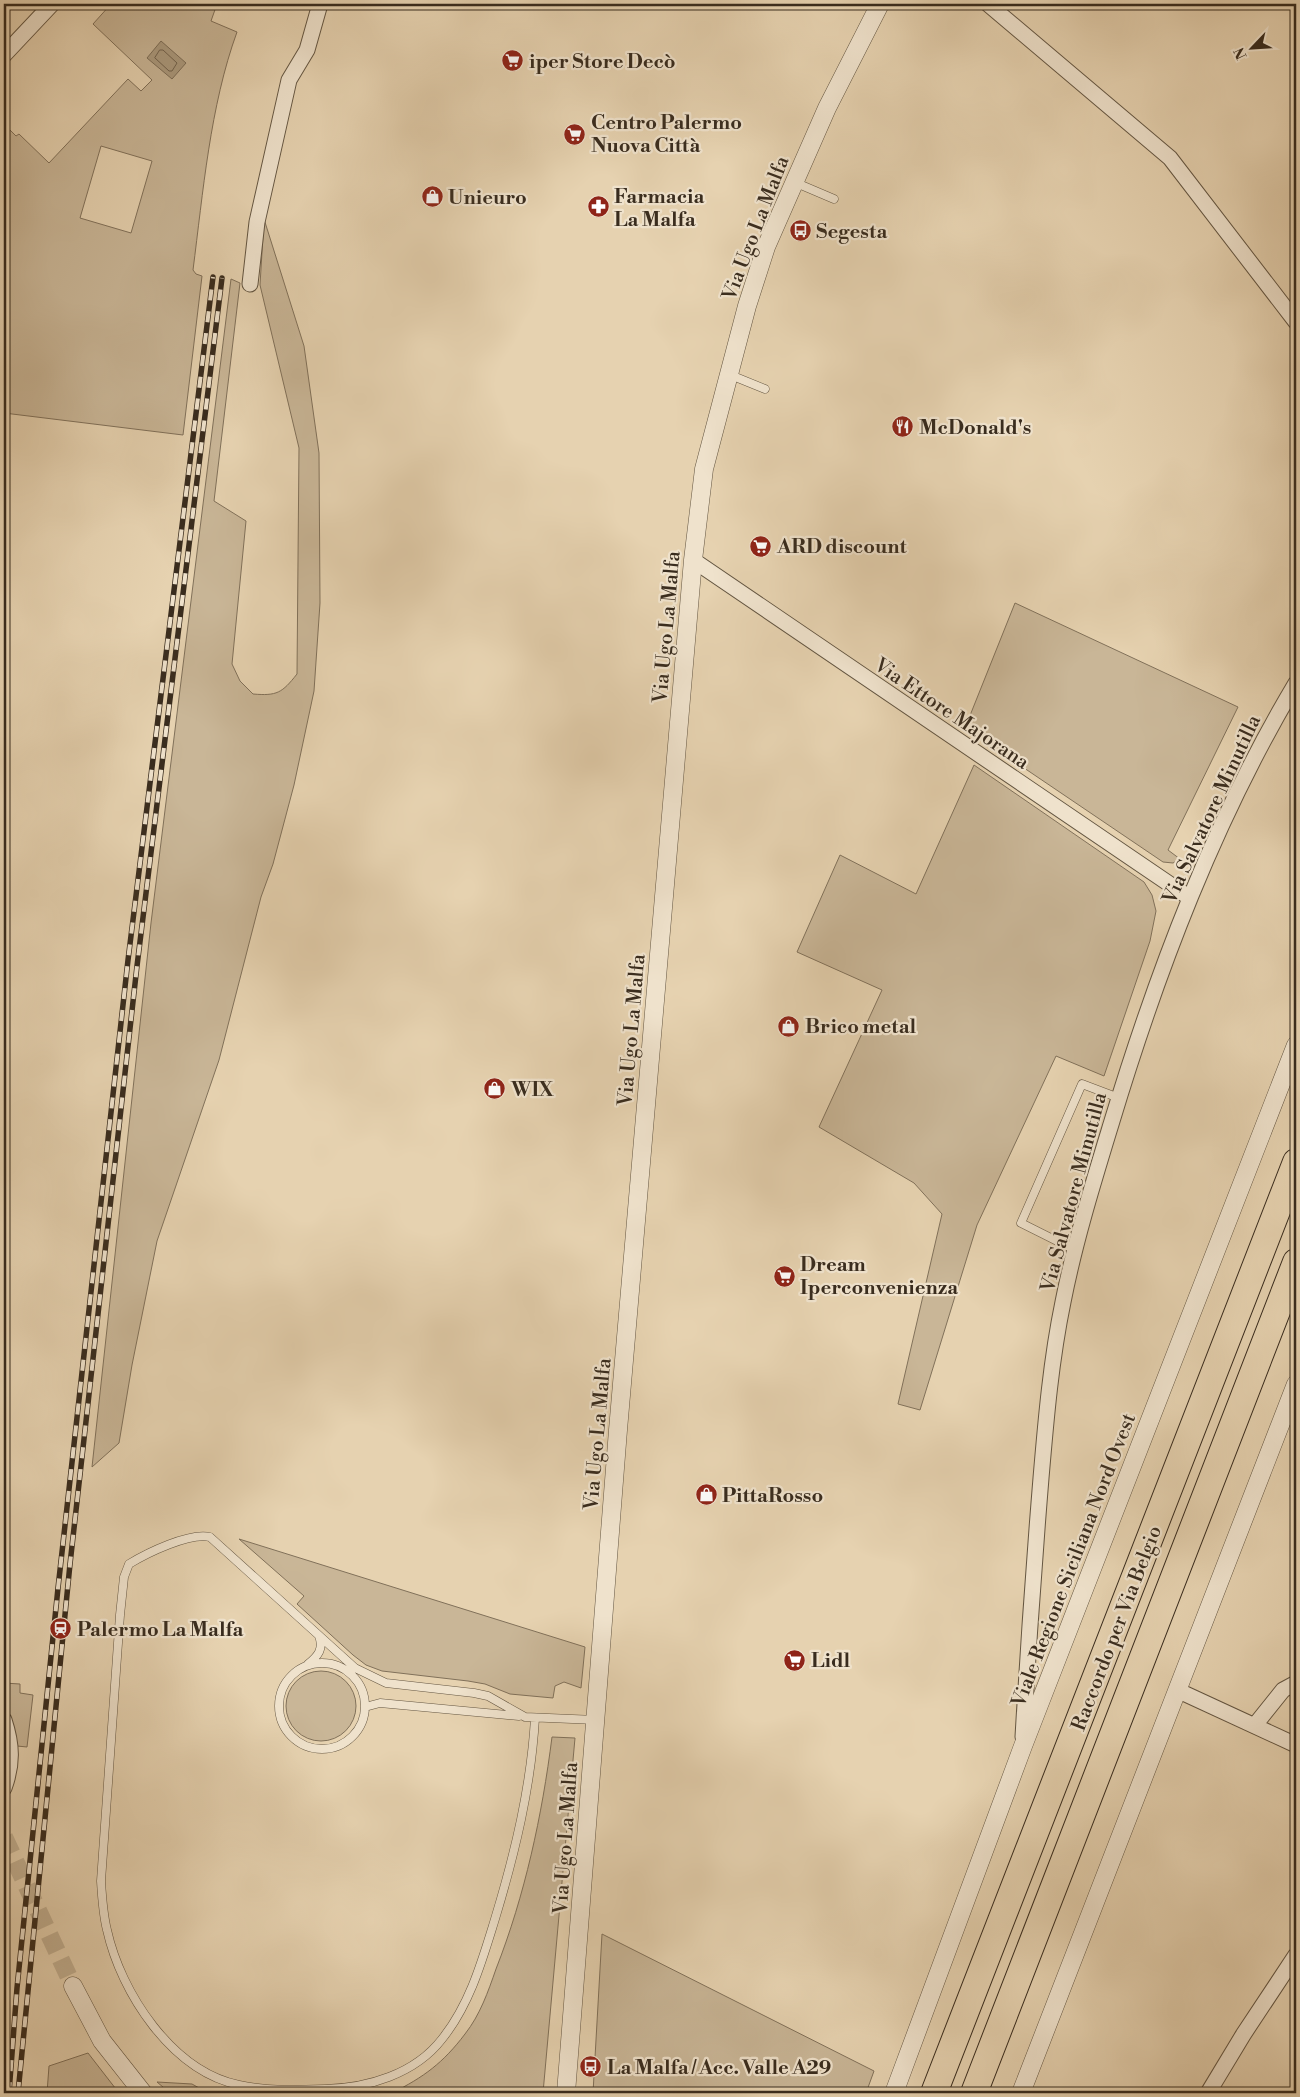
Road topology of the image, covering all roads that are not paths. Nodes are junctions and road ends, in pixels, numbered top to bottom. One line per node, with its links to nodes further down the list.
1 (52, 4): 5 (street)
2 (320, 4): 8 (street)
3 (880, 4): 6 (street, Via Ugo La Malfa)
4 (988, 4): 9 (street)
5 (4, 55)
6 (793, 182): 7 (lane); 10 (street, Via Ugo La Malfa)
7 (834, 199)
8 (250, 284)
9 (1296, 322)
10 (728, 374): 11 (lane); 12 (street, Via Ugo La Malfa)
11 (765, 388)
12 (693, 560): 14 (street, Via Ettore Majorana); 31 (street, Via Ugo La Malfa)
13 (1296, 683): 14 (street, Via Salvatore Minutilla)
14 (1190, 898): 16 (street, Via Salvatore Minutilla)
15 (1296, 1045): 34 (street, Viale Regione Siciliana Nord Ovest)
16 (1119, 1098): 18 (street, Via Salvatore Minutilla); 18 (lane)
17 (1296, 1162): 41 (highway, Raccordo per Via Belgio)
18 (1075, 1250): 34 (street, Via Salvatore Minutilla)
19 (1296, 1262): 42 (highway, Raccordo per Via Belgio)
20 (1296, 1384): 26 (street)
21 (318, 1635): 22 (lane); 23 (lane); 29 (lane)
22 (342, 1657): 23 (lane); 28 (lane)
23 (316, 1658): 24 (lane)
24 (306, 1666): 27 (lane); 27 (lane)
25 (1296, 1683): 32 (street)
26 (1179, 1691): 32 (street); 43 (street)
27 (365, 1707): 28 (lane)
28 (525, 1716): 29 (lane)
29 (535, 1718): 31 (lane)
30 (4, 1720): 35 (street)
31 (596, 1720): 39 (street, Via Ugo La Malfa)
32 (1255, 1725): 33 (street)
33 (1296, 1745)
34 (1023, 1746): 40 (street, Viale Regione Siciliana Nord Ovest)
35 (4, 1788)
36 (1296, 1956): 44 (street)
37 (73, 1986): 38 (street)
38 (143, 2093)
39 (566, 2093)
40 (894, 2093)
41 (934, 2093)
42 (974, 2093)
43 (1021, 2093)
44 (1208, 2093)

